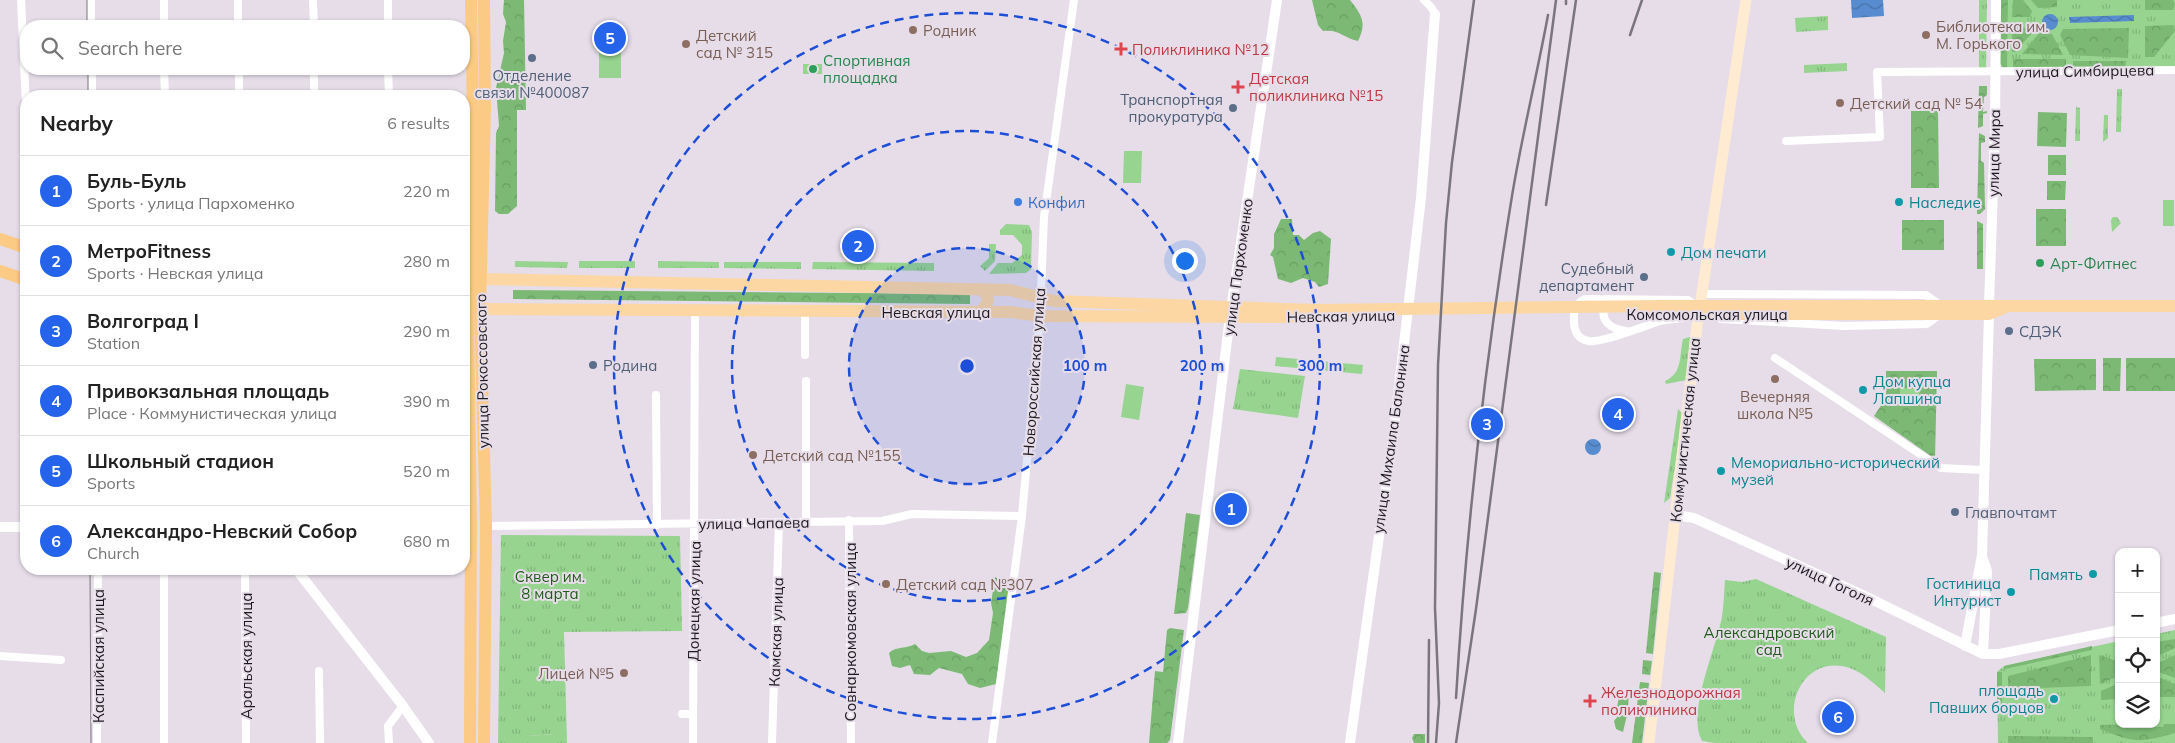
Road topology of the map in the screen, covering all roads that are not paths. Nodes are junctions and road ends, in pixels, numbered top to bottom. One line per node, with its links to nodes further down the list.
1 (21, 0): 16 (street)
2 (91, 0): 17 (street)
3 (164, 0): 18 (street)
4 (238, 0): 19 (street)
5 (313, 0): 20 (street)
6 (388, 0): 21 (street)
7 (471, 0): 22 (highway, улица Рокоссовского)
8 (484, 0): 45 (highway, улица Рокоссовского)
9 (1074, 0): 48 (street, Новороссийская улица)
10 (1277, 0): 58 (street, улица Пархоменко)
11 (1424, 0): 15 (street)
12 (1436, 0): 15 (street)
13 (1746, 0): 47 (main road, Коммунистическая улица)
14 (1996, 0): 24 (street, улица Мира)
15 (1435, 14): 109 (street, улица Михаила Балонина)
16 (22, 20)
17 (91, 20)
18 (164, 20)
19 (238, 20)
20 (314, 20)
21 (388, 20)
22 (470, 40)
23 (2175, 70): 24 (street, улица Симбирцева)
24 (1995, 73): 39 (street, улица Симбирцева); 55 (street, улица Мира)
25 (25, 75): 32 (street)
26 (92, 75): 33 (street)
27 (164, 75): 34 (street)
28 (239, 75): 35 (street)
29 (314, 75): 36 (street)
30 (388, 75): 37 (street)
31 (469, 75): 38 (highway, улица Рокоссовского)
32 (25, 90)
33 (92, 90)
34 (165, 90)
35 (239, 90)
36 (314, 90)
37 (388, 90)
38 (469, 90)
39 (1786, 141)
40 (470, 226): 45 (highway, улица Рокоссовского)
41 (0, 239): 42 (highway)
42 (20, 246)
43 (0, 271): 44 (highway)
44 (20, 278)
45 (471, 279): 46 (main road, Невская улица); 52 (highway, улица Рокоссовского)
46 (978, 289): 48 (main road, Невская улица); 57 (main road)
47 (1701, 292): 50 (street); 54 (street); 60 (main road, Коммунистическая улица)
48 (1040, 298): 58 (main road, Невская улица); 61 (street, Новороссийская улица)
49 (1612, 300): 50 (street); 62 (street); 62 (street)
50 (1688, 300): 60 (street)
51 (2175, 306): 55 (main road, Комсомольская улица)
52 (471, 309): 53 (main road, Невская улица); 65 (highway, улица Рокоссовского); 76 (highway, улица Рокоссовского)
53 (695, 310): 56 (main road, Невская улица); 74 (street, Донецкая улица)
54 (1940, 310): 55 (main road, Комсомольская улица); 59 (main road, Комсомольская улица); 60 (street)
55 (1989, 310): 68 (street, улица Мира)
56 (805, 312): 57 (main road, Невская улица); 63 (street)
57 (980, 312): 61 (main road, Невская улица)
58 (1231, 312): 59 (main road, Невская улица); 61 (main road, Невская улица); 108 (street, улица Пархоменко)
59 (1404, 312)
60 (1698, 314): 62 (street); 69 (main road, Коммунистическая улица)
61 (1040, 316): 70 (street, Новороссийская улица)
62 (1628, 331)
63 (806, 355)
64 (1775, 358): 68 (street)
65 (470, 381)
66 (806, 381): 72 (street)
67 (656, 396): 75 (street)
68 (1983, 470): 79 (street, улица Мира)
69 (1675, 515): 88 (street, улица Гоголя); 110 (main road, Коммунистическая улица)
70 (1022, 516): 71 (street, улица Чапаева); 107 (street, Новороссийская улица)
71 (850, 520): 72 (street, улица Чапаева); 106 (street, Совнаркомовская улица)
72 (806, 521): 73 (street, улица Чапаева)
73 (779, 522): 74 (street, улица Чапаева); 105 (street, Камская улица)
74 (695, 524): 75 (street, улица Чапаева); 95 (street, Донецкая улица)
75 (657, 525): 76 (street, улица Чапаева)
76 (486, 526): 103 (highway, улица Рокоссовского)
77 (20, 527): 78 (street)
78 (0, 528)
79 (1982, 555): 88 (street, улица Мира); 89 (street, улица Мира)
80 (98, 575): 96 (street, Каспийская улица)
81 (164, 575): 97 (street)
82 (246, 575): 98 (street, Аральская улица)
83 (301, 575): 93 (street)
84 (468, 575): 102 (highway, улица Рокоссовского)
85 (2175, 619): 86 (street)
86 (2160, 622)
87 (2115, 631): 89 (street)
88 (1965, 646): 89 (street, улица Гоголя)
89 (1983, 654)
90 (0, 656): 91 (street)
91 (61, 660)
92 (319, 671): 99 (street)
93 (403, 706): 100 (street); 101 (street)
94 (682, 714): 95 (street)
95 (693, 714): 104 (street, Донецкая улица)
96 (97, 743)
97 (164, 743)
98 (246, 743)
99 (320, 743)
100 (389, 743)
101 (428, 743)
102 (470, 743)
103 (484, 743)
104 (693, 743)
105 (772, 743)
106 (851, 743)
107 (992, 743)
108 (1178, 743)
109 (1350, 743)
110 (1649, 743)

